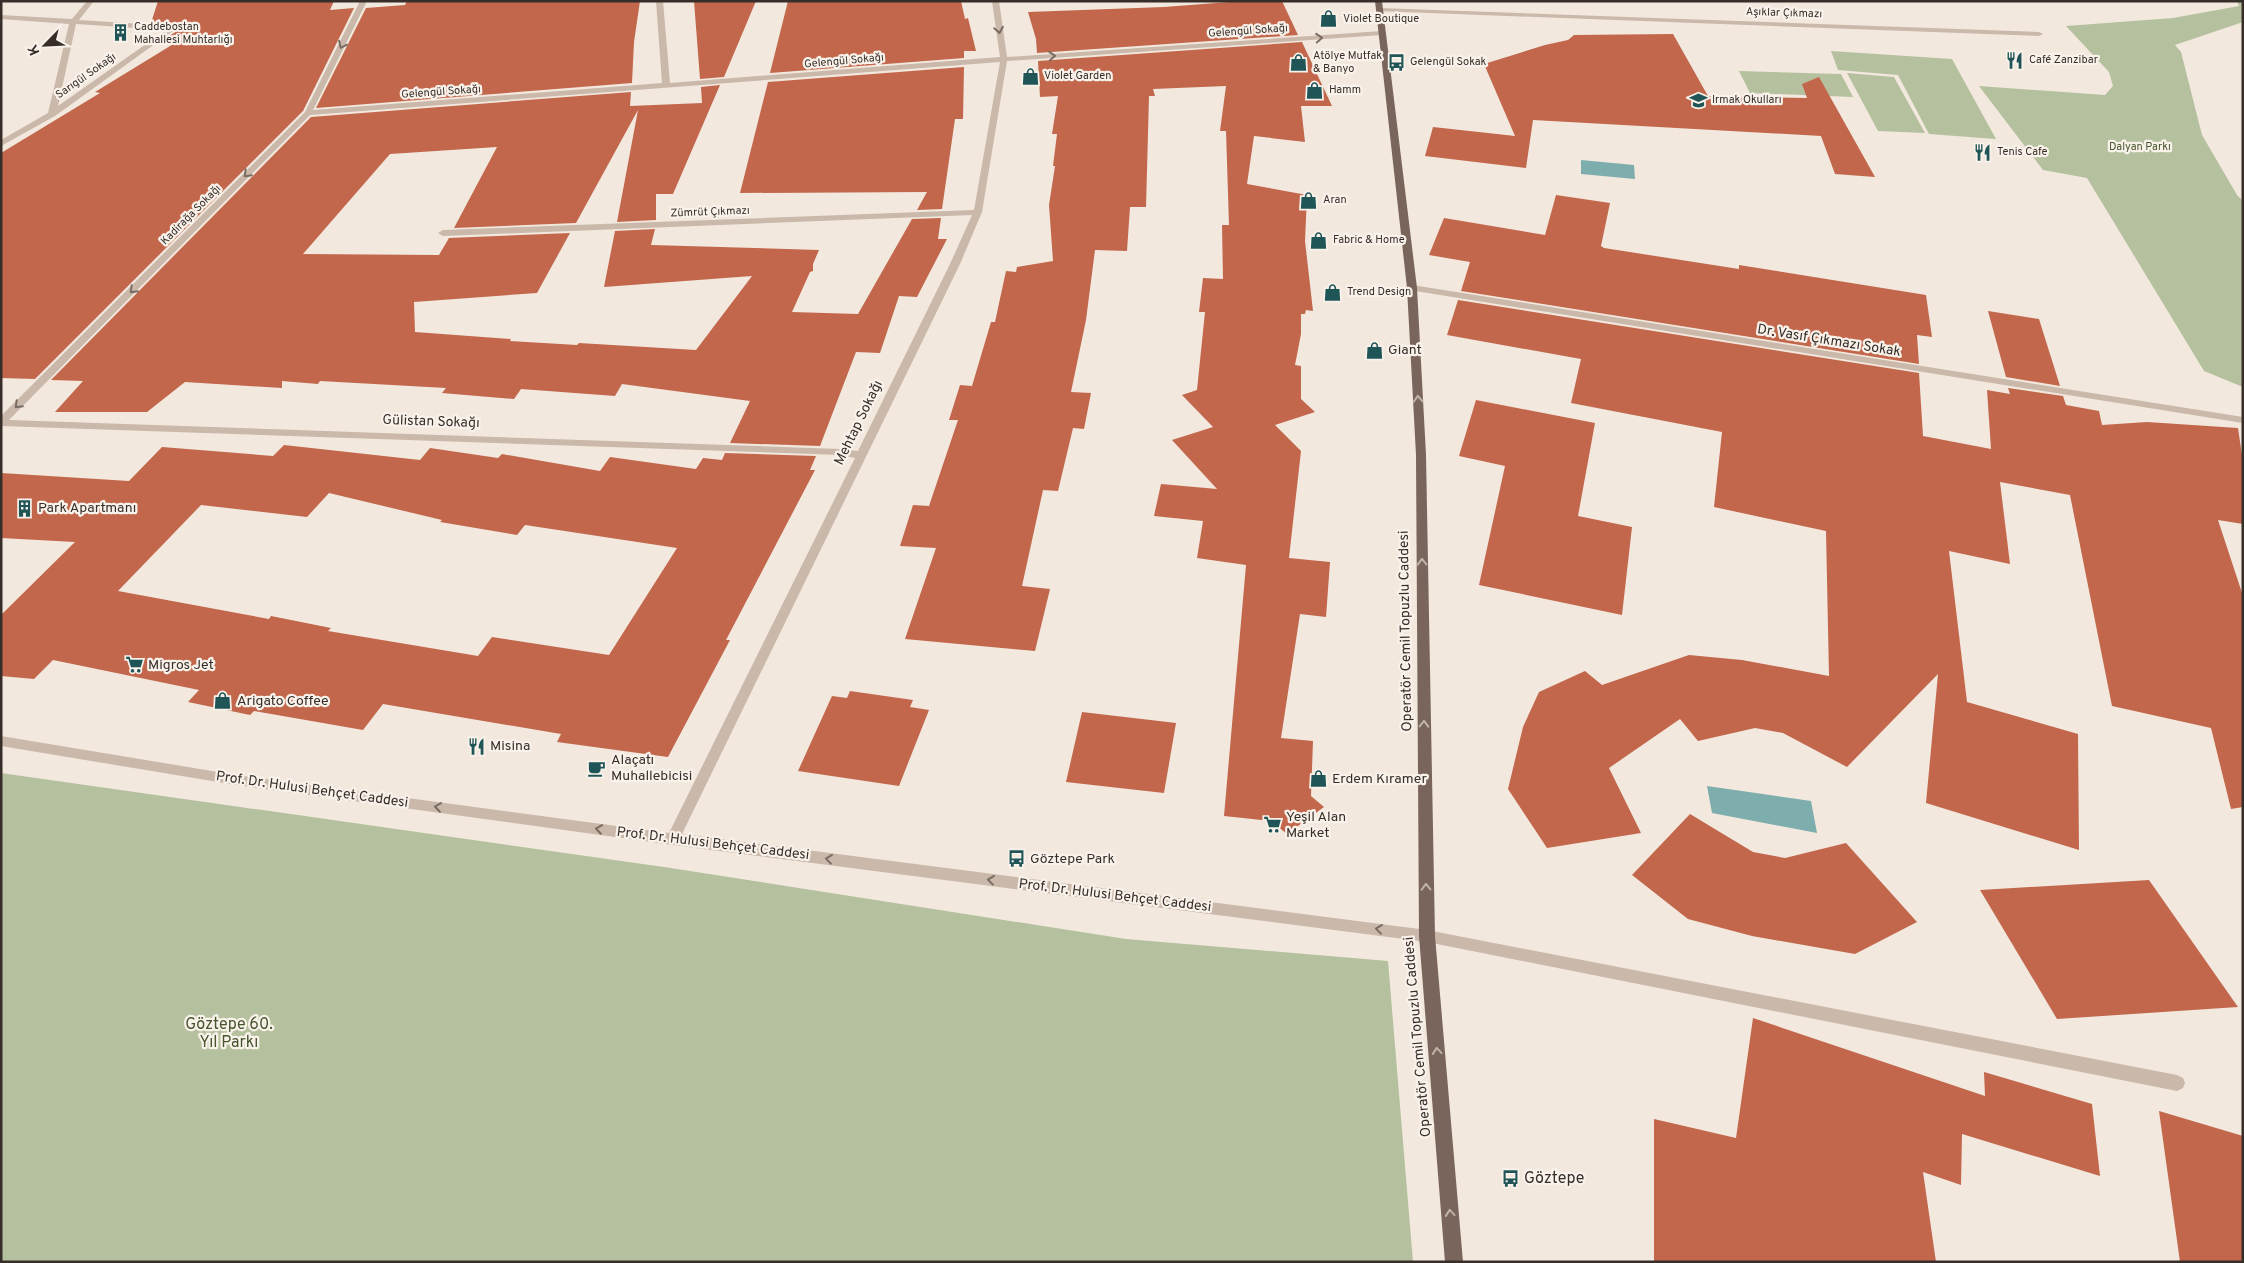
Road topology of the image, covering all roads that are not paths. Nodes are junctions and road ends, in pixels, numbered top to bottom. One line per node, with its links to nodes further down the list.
1 (90, 1): 7 (street, Sarıgül Sokağı)
2 (364, 1): 12 (street, Kadirağa Sokağı, one-way to 12)
3 (659, 1): 11 (street)
4 (995, 1): 10 (street, Mehtap Sokağı, one-way to 10)
5 (1378, 6): 8 (main road, Operatör Cemil Topuzlu Caddesi); 9 (street, Aşıklar Çıkmazı)
6 (1, 17): 7 (street)
7 (73, 23): 13 (street, Sarıgül Sokağı); 13 (street, Sarıgül Sokağı)
8 (1382, 33): 10 (street, Gelengül Sokağı, one-way to 8); 17 (main road, Operatör Cemil Topuzlu Caddesi)
9 (2039, 34)
10 (1004, 59): 11 (street, Gelengül Sokağı); 15 (street, Mehtap Sokağı)
11 (666, 86): 12 (street, Gelengül Sokağı)
12 (308, 113): 19 (street, Kadirağa Sokağı, one-way to 19)
13 (52, 114): 14 (street, Sarıgül Sokağı)
14 (1, 144)
15 (978, 212): 16 (street, Zümrüt Çıkmazı); 20 (street, Mehtap Sokağı)
16 (442, 233)
17 (1412, 288): 18 (street, Dr. Vasıf Çıkmazı Sokak); 23 (main road, Operatör Cemil Topuzlu Caddesi, one-way to 17)
18 (2243, 420)
19 (1, 422): 20 (street, Gülistan Sokağı)
20 (860, 455): 22 (street, Mehtap Sokağı)
21 (1, 741): 22 (street, Prof. Dr. Hulusi Behçet Caddesi, one-way to 21)
22 (673, 839): 23 (street, Prof. Dr. Hulusi Behçet Caddesi, one-way to 22)
23 (1427, 936): 24 (street, Prof. Dr. Hulusi Behçet Caddesi); 25 (main road, Operatör Cemil Topuzlu Caddesi, one-way to 23)
24 (2178, 1083)
25 (1454, 1262)

